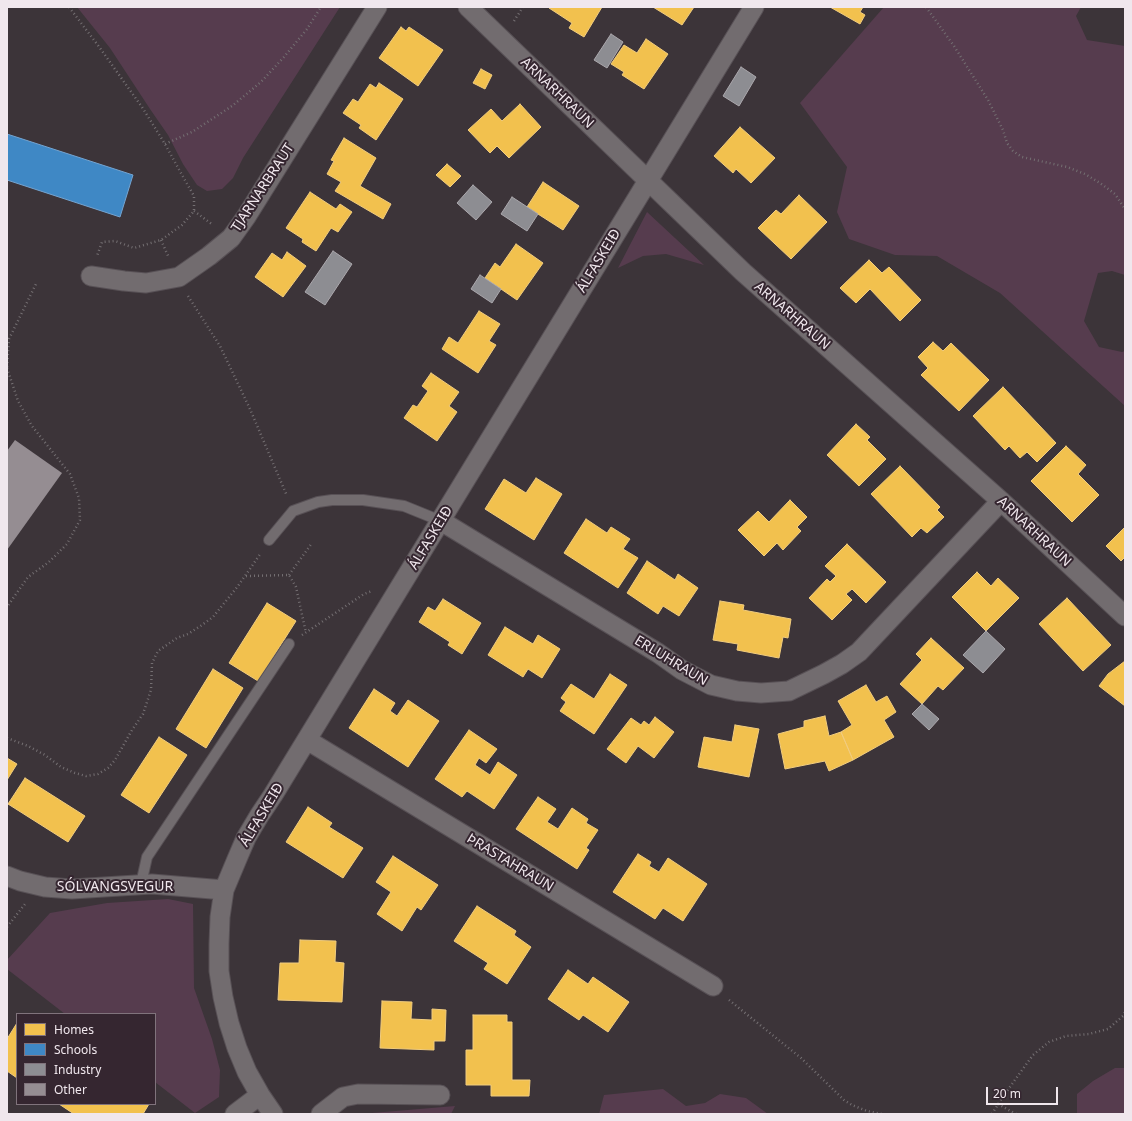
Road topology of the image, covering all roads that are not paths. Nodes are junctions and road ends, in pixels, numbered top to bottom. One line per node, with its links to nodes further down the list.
1 (377, 7): 5 (street, TJARNARBRAUT)
2 (468, 7): 4 (street, ARNARHRAUN)
3 (754, 7): 4 (street, ÁLFASKEIÐ)
4 (648, 181): 6 (street, ARNARHRAUN); 7 (street, ÁLFASKEIÐ)
5 (91, 276)
6 (1001, 501): 7 (street, ERLUHRAUN); 9 (street, ARNARHRAUN)
7 (441, 521): 8 (lane); 11 (street, ÁLFASKEIÐ)
8 (270, 540)
9 (1125, 616)
10 (289, 644): 13 (lane)
11 (307, 740): 14 (street, ÁLFASKEIÐ); 15 (street, ÞRASTAHRAUN)
12 (7, 876): 13 (street, SÓLVANGSVEGUR)
13 (141, 884): 14 (street, SÓLVANGSVEGUR)
14 (224, 890): 16 (street, ÁLFASKEIÐ)
15 (713, 986)
16 (260, 1095): 18 (street); 19 (street, ÁLFASKEIÐ)
17 (440, 1095): 20 (street)
18 (235, 1114)
19 (273, 1114)
20 (321, 1114)

